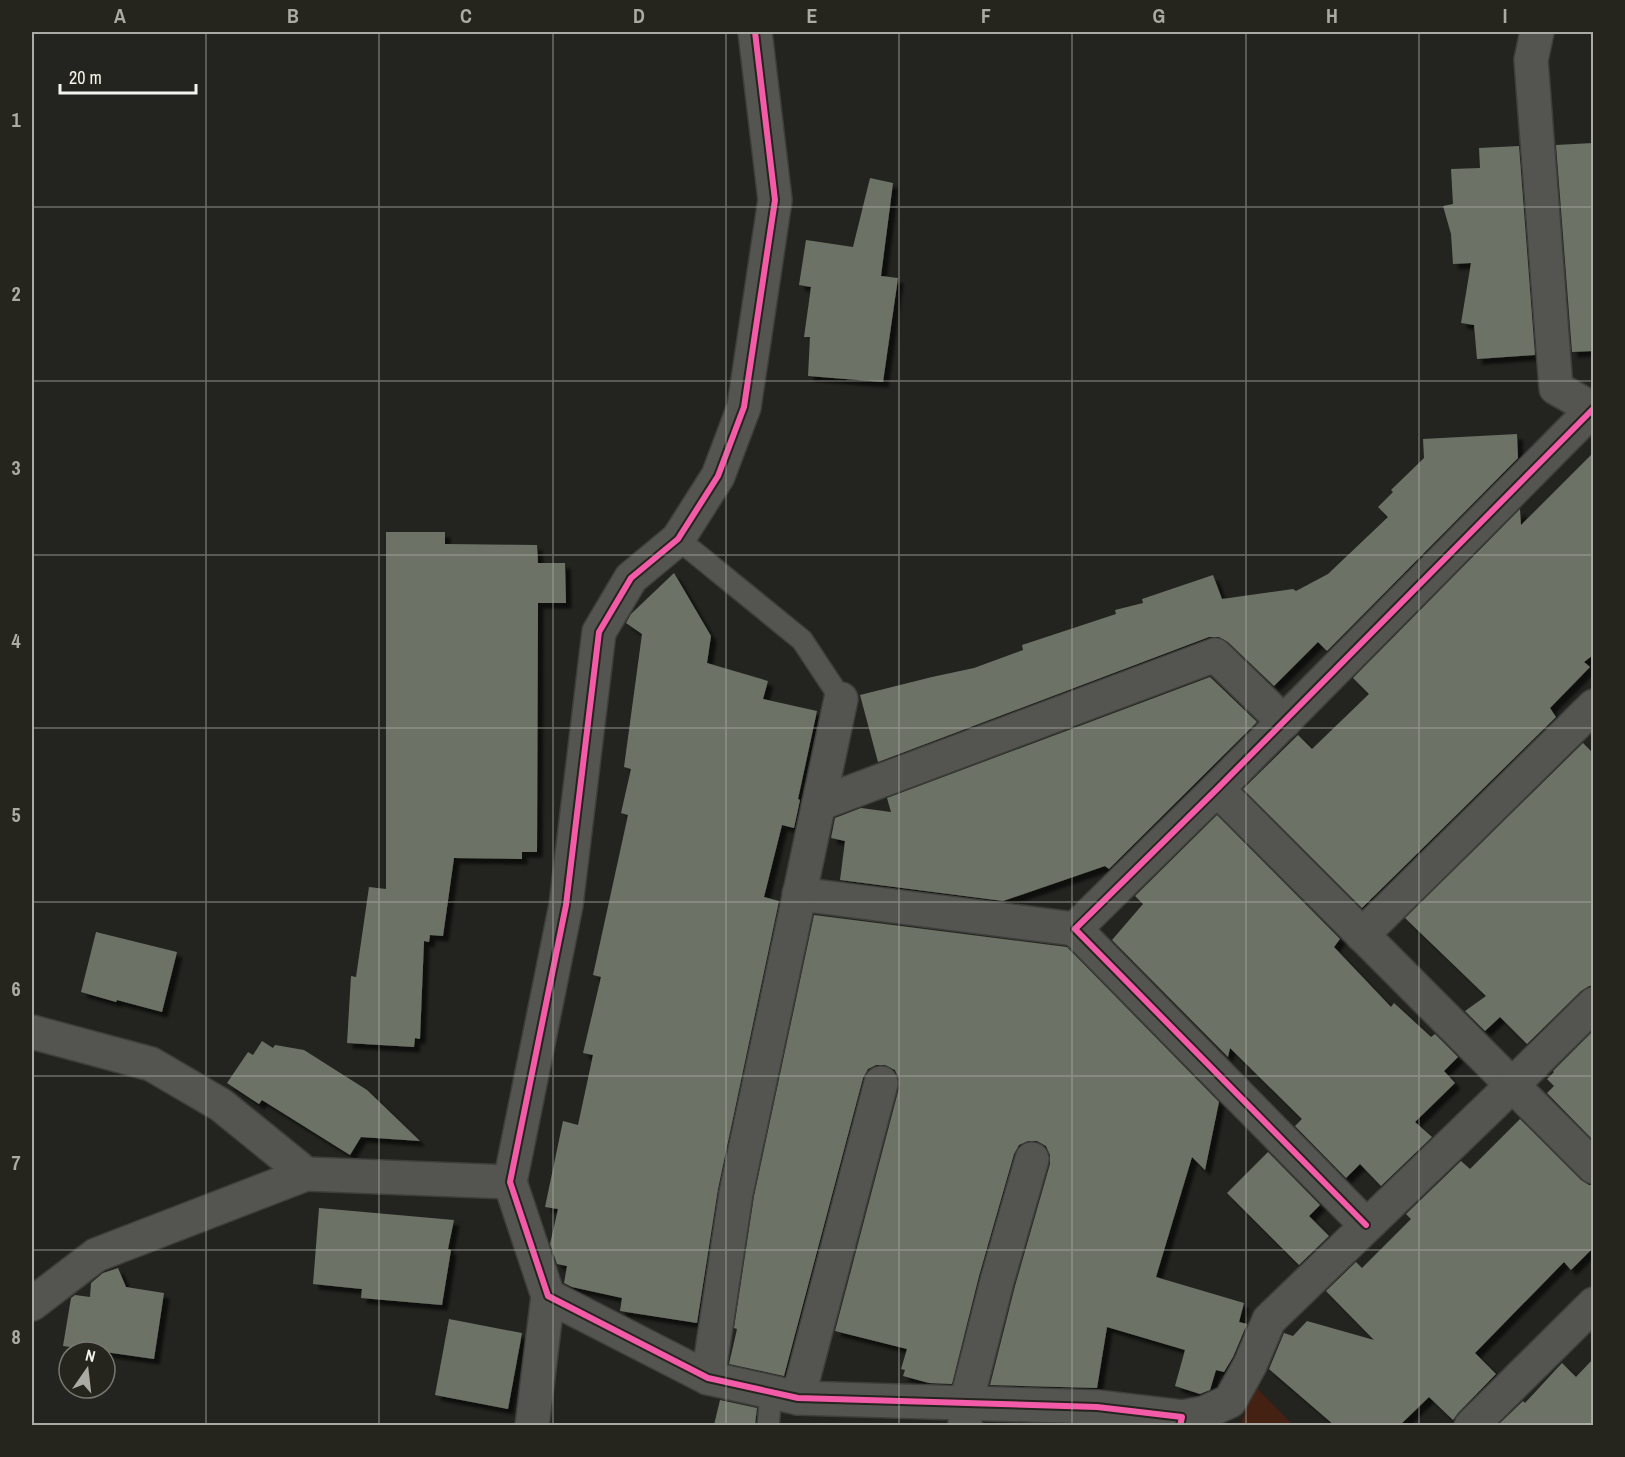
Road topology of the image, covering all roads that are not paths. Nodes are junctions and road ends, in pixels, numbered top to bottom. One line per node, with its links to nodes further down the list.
1 (755, 32): 4 (street)
2 (1537, 32): 3 (street)
3 (1593, 409): 7 (street)
4 (678, 539): 5 (lane); 20 (street)
5 (841, 699): 9 (street)
6 (1593, 706): 12 (street)
7 (1284, 722): 8 (street); 9 (street)
8 (1217, 789): 11 (street); 12 (street)
9 (819, 804): 10 (street)
10 (799, 894): 11 (street); 25 (street)
11 (1075, 929): 21 (street)
12 (1362, 935): 16 (street)
13 (1593, 1004): 16 (street)
14 (32, 1032): 19 (street)
15 (881, 1083): 26 (street)
16 (1512, 1085): 18 (street); 21 (street)
17 (1032, 1159): 27 (street)
18 (1593, 1167)
19 (306, 1174): 20 (street); 24 (street)
20 (510, 1182): 22 (street)
21 (1366, 1225): 28 (street)
22 (548, 1296): 25 (street); 29 (street)
23 (1593, 1304): 31 (street)
24 (32, 1305)
25 (708, 1378): 26 (street)
26 (784, 1395): 27 (street); 30 (lane)
27 (966, 1414): 28 (street)
28 (1181, 1421)
29 (532, 1425)
30 (768, 1425)
31 (1471, 1425)

